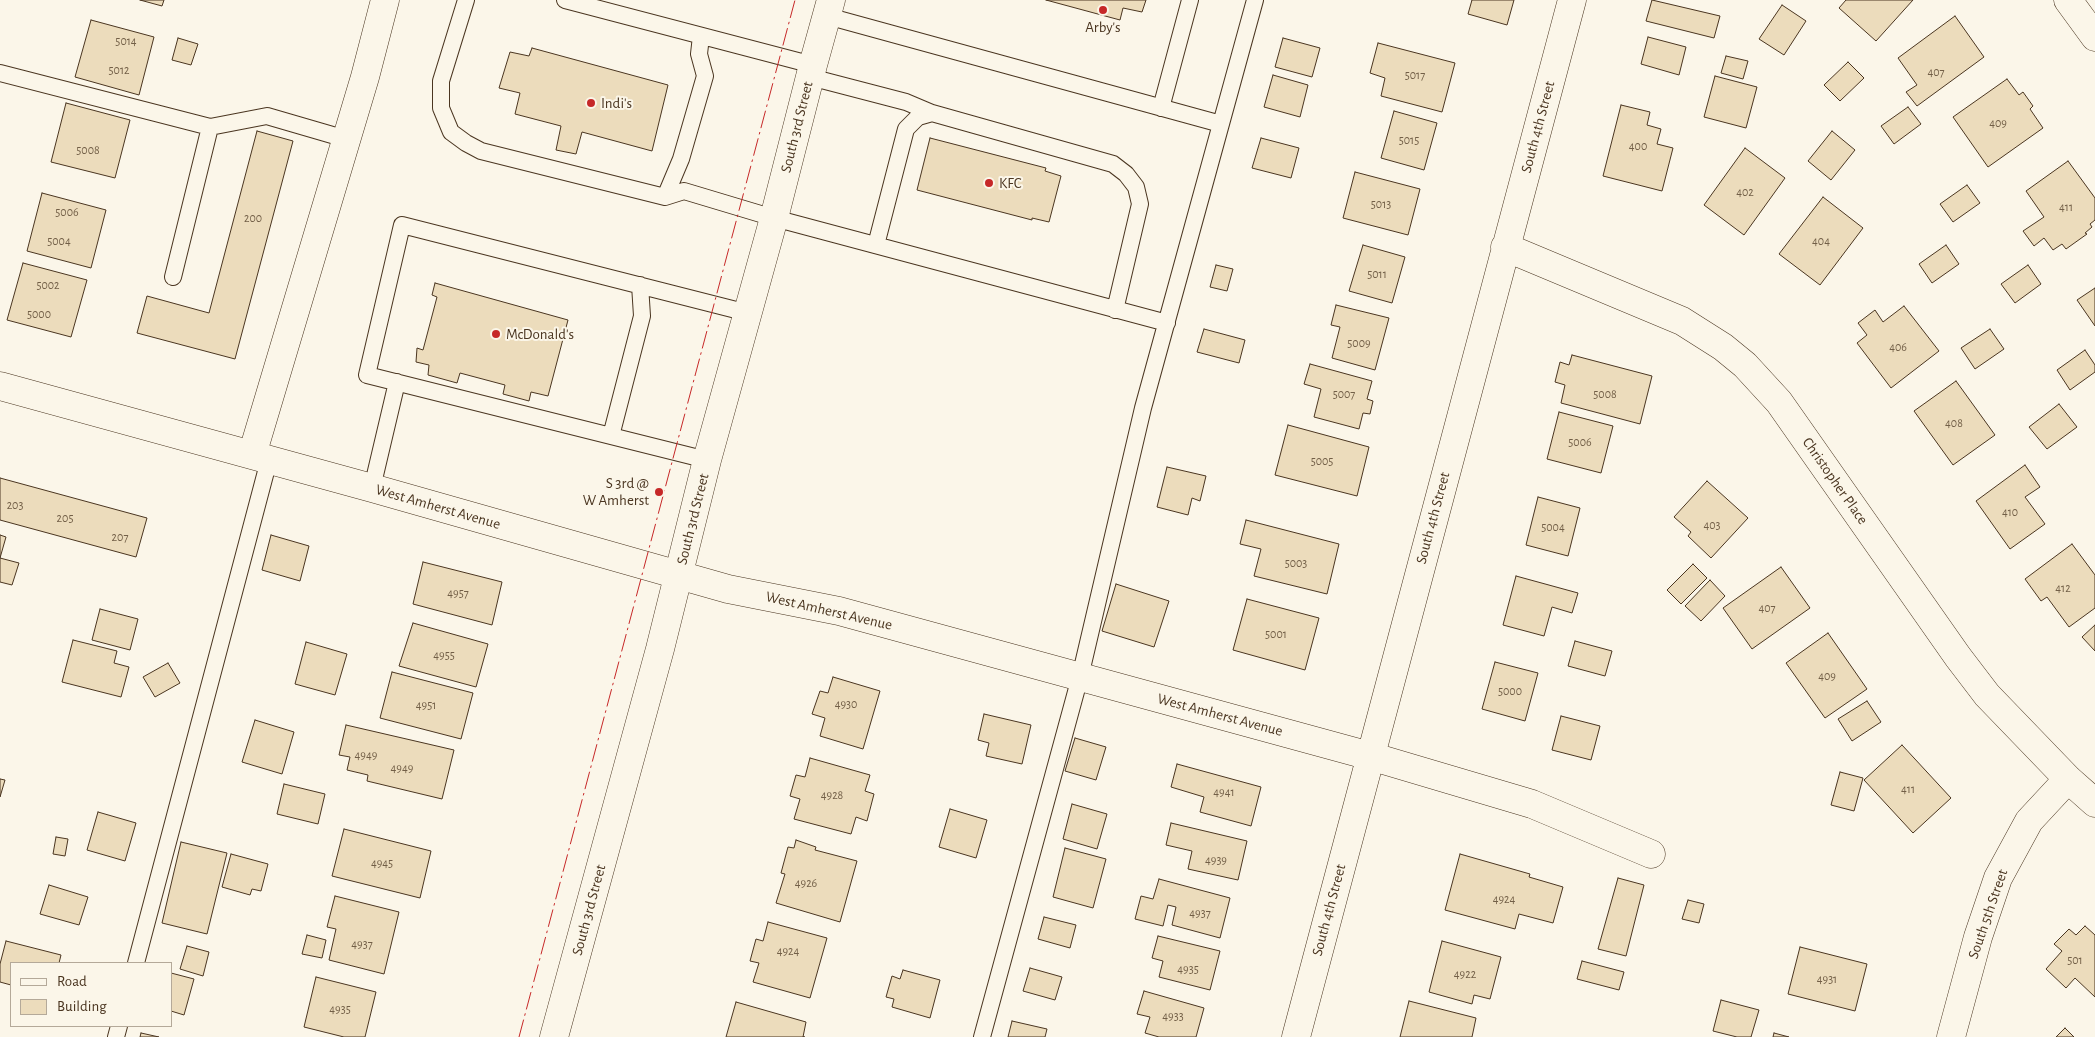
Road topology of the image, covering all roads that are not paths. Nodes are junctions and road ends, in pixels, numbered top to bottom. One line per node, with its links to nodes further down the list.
1 (385, 0): 17 (street)
2 (466, 0): 18 (lane)
3 (565, 0): 9 (lane)
4 (1190, 0): 13 (lane)
5 (1255, 0): 15 (lane)
6 (1572, 0): 21 (street, South 4th Street)
7 (2068, 0): 10 (street)
8 (829, 8): 11 (street, South 3rd Street); 13 (lane)
9 (701, 36): 11 (lane); 18 (lane)
10 (2095, 37)
11 (811, 71): 14 (lane); 19 (street, South 3rd Street)
12 (0, 73): 16 (lane)
13 (1161, 108): 15 (lane)
14 (932, 113): 20 (lane); 24 (lane)
15 (1221, 124): 26 (lane)
16 (210, 127): 17 (lane); 22 (lane)
17 (346, 138): 30 (street)
18 (665, 197): 19 (lane)
19 (774, 218): 20 (lane); 25 (street, South 3rd Street)
20 (876, 245): 24 (lane)
21 (1505, 248): 35 (street, South 4th Street); 36 (street, Christopher Place)
22 (173, 277)
23 (640, 285): 25 (lane); 27 (lane); 29 (lane)
24 (1116, 310): 26 (lane)
25 (748, 313): 31 (street, South 3rd Street)
26 (1167, 323): 34 (lane)
27 (397, 382): 29 (lane); 32 (lane)
28 (0, 386): 30 (street, West Amherst Avenue)
29 (610, 436): 31 (lane)
30 (261, 458): 32 (street, West Amherst Avenue); 39 (lane)
31 (707, 460): 33 (street, South 3rd Street)
32 (372, 488): 33 (street, West Amherst Avenue)
33 (679, 576): 34 (street, West Amherst Avenue); 40 (street, South 3rd Street)
34 (1080, 677): 35 (street, West Amherst Avenue); 41 (lane)
35 (1370, 756): 38 (street, West Amherst Avenue); 42 (street, South 4th Street)
36 (2068, 779): 37 (street, Christopher Place); 43 (street, South 5th Street)
37 (2095, 803)
38 (1651, 854)
39 (136, 962)
40 (554, 1037)
41 (982, 1037)
42 (1296, 1037)
43 (1951, 1037)

